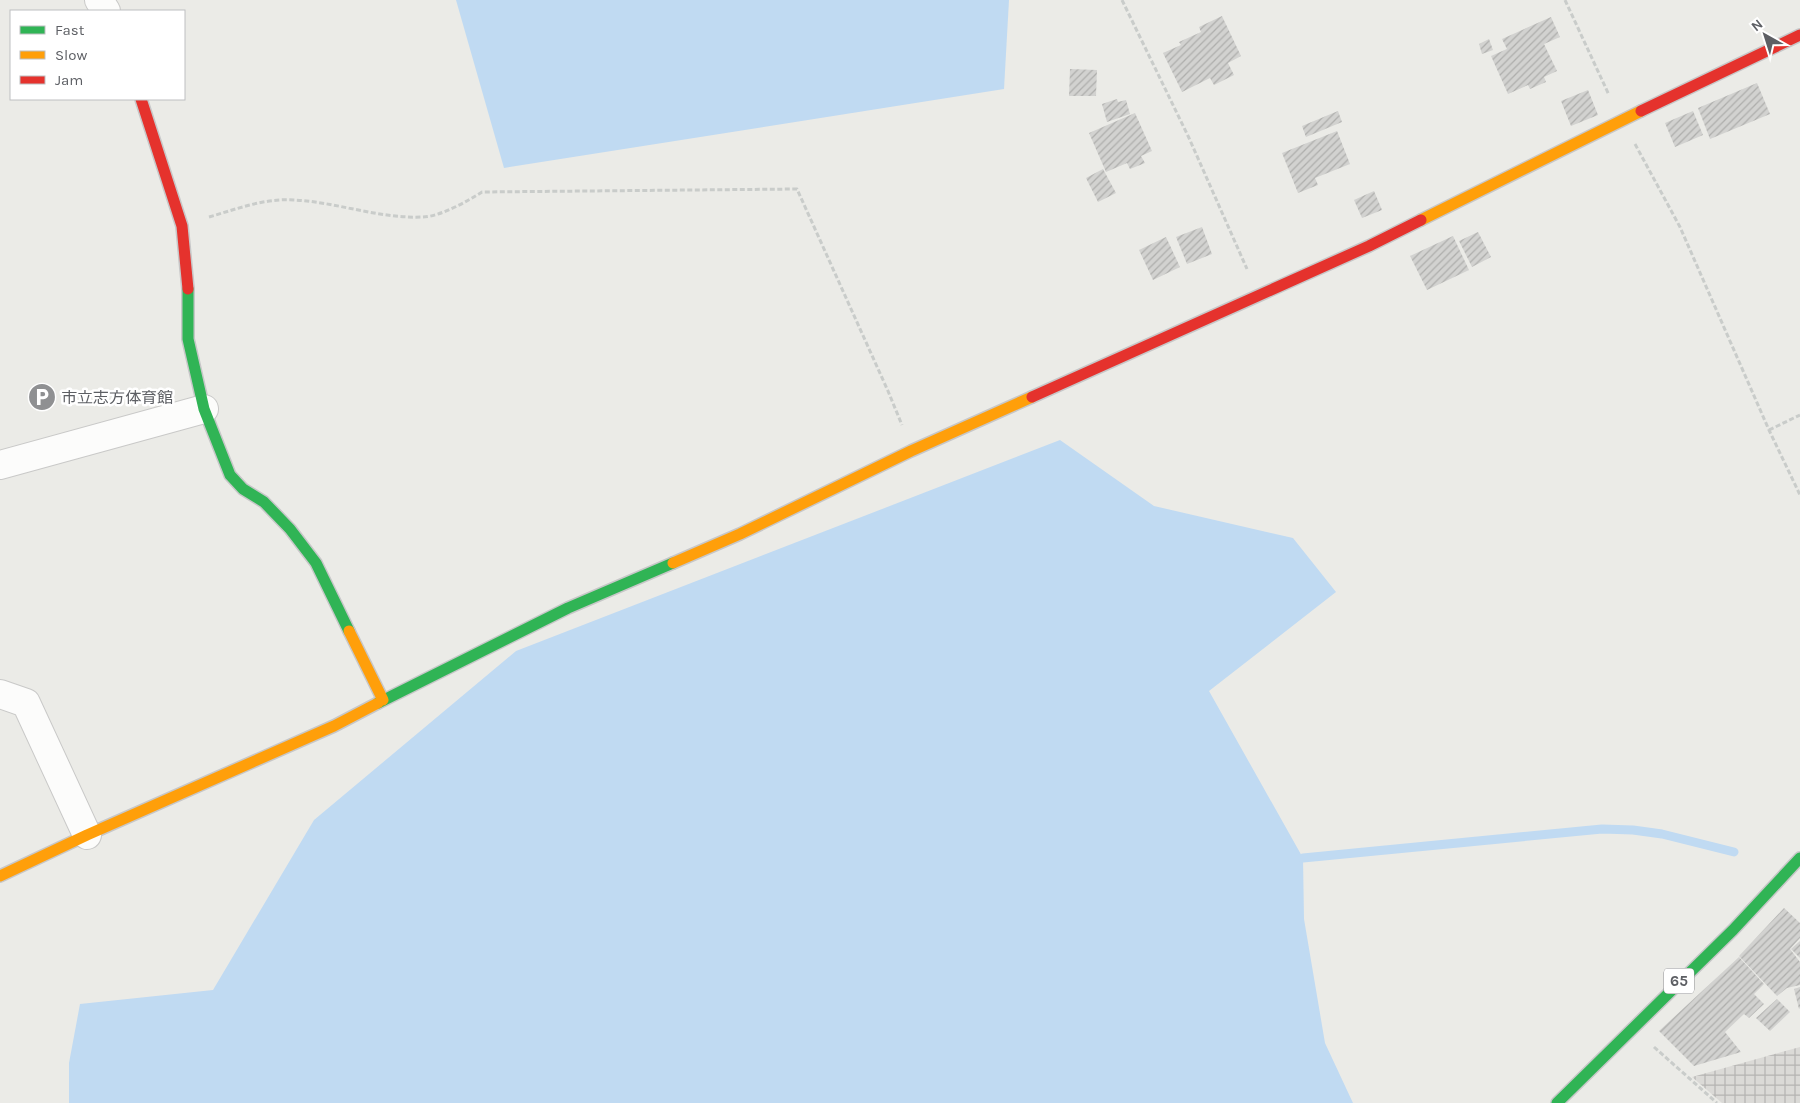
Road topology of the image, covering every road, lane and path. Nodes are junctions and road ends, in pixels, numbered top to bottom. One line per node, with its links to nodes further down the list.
1 (1122, 0): 7 (path)
2 (1565, 0): 5 (path)
3 (1800, 35): 5 (street)
4 (141, 100): 6 (street)
5 (1622, 120): 7 (street); 10 (path)
6 (182, 226): 8 (street); 11 (path)
7 (1259, 295): 11 (street)
8 (204, 409): 12 (street); 15 (street)
9 (1800, 415): 10 (path)
10 (1769, 430): 13 (path)
11 (912, 451): 15 (street)
12 (0, 465)
13 (1800, 495)
14 (0, 694): 16 (street)
15 (382, 700): 16 (street)
16 (87, 835): 18 (street)
17 (1800, 858): 19 (street, 65)
18 (0, 876)
19 (1633, 1027): 20 (street, 65); 21 (path)
20 (1557, 1103)
21 (1717, 1103)

